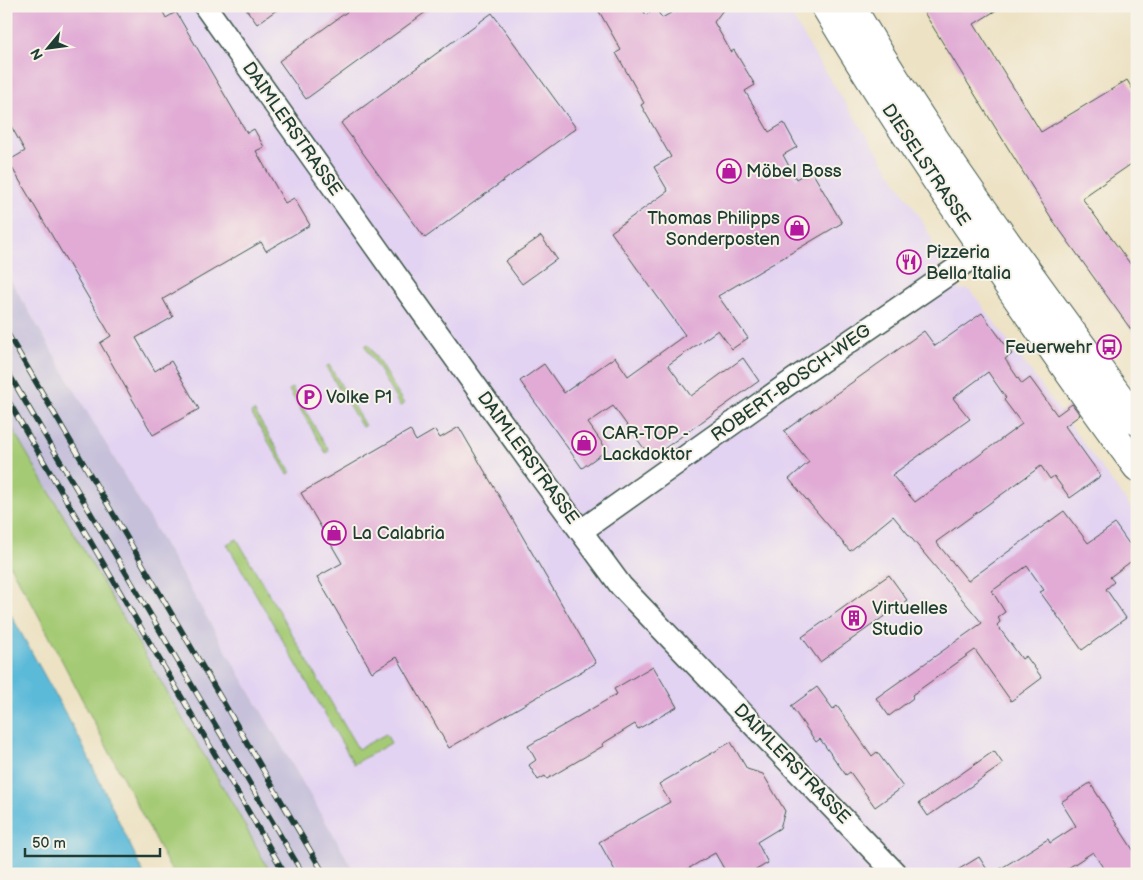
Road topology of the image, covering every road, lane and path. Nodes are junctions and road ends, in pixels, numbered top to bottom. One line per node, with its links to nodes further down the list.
1 (205, 6): 7 (street, DAIMLERSTRASSE)
2 (825, 6): 4 (main road, DIESELSTRASSE)
3 (851, 6): 4 (main road, DIESELSTRASSE)
4 (994, 243): 5 (main road, DIESELSTRASSE); 6 (main road, DIESELSTRASSE); 7 (street, ROBERT-BOSCH-WEG)
5 (1137, 421)
6 (1137, 467)
7 (581, 531): 8 (street, DAIMLERSTRASSE)
8 (896, 874)

